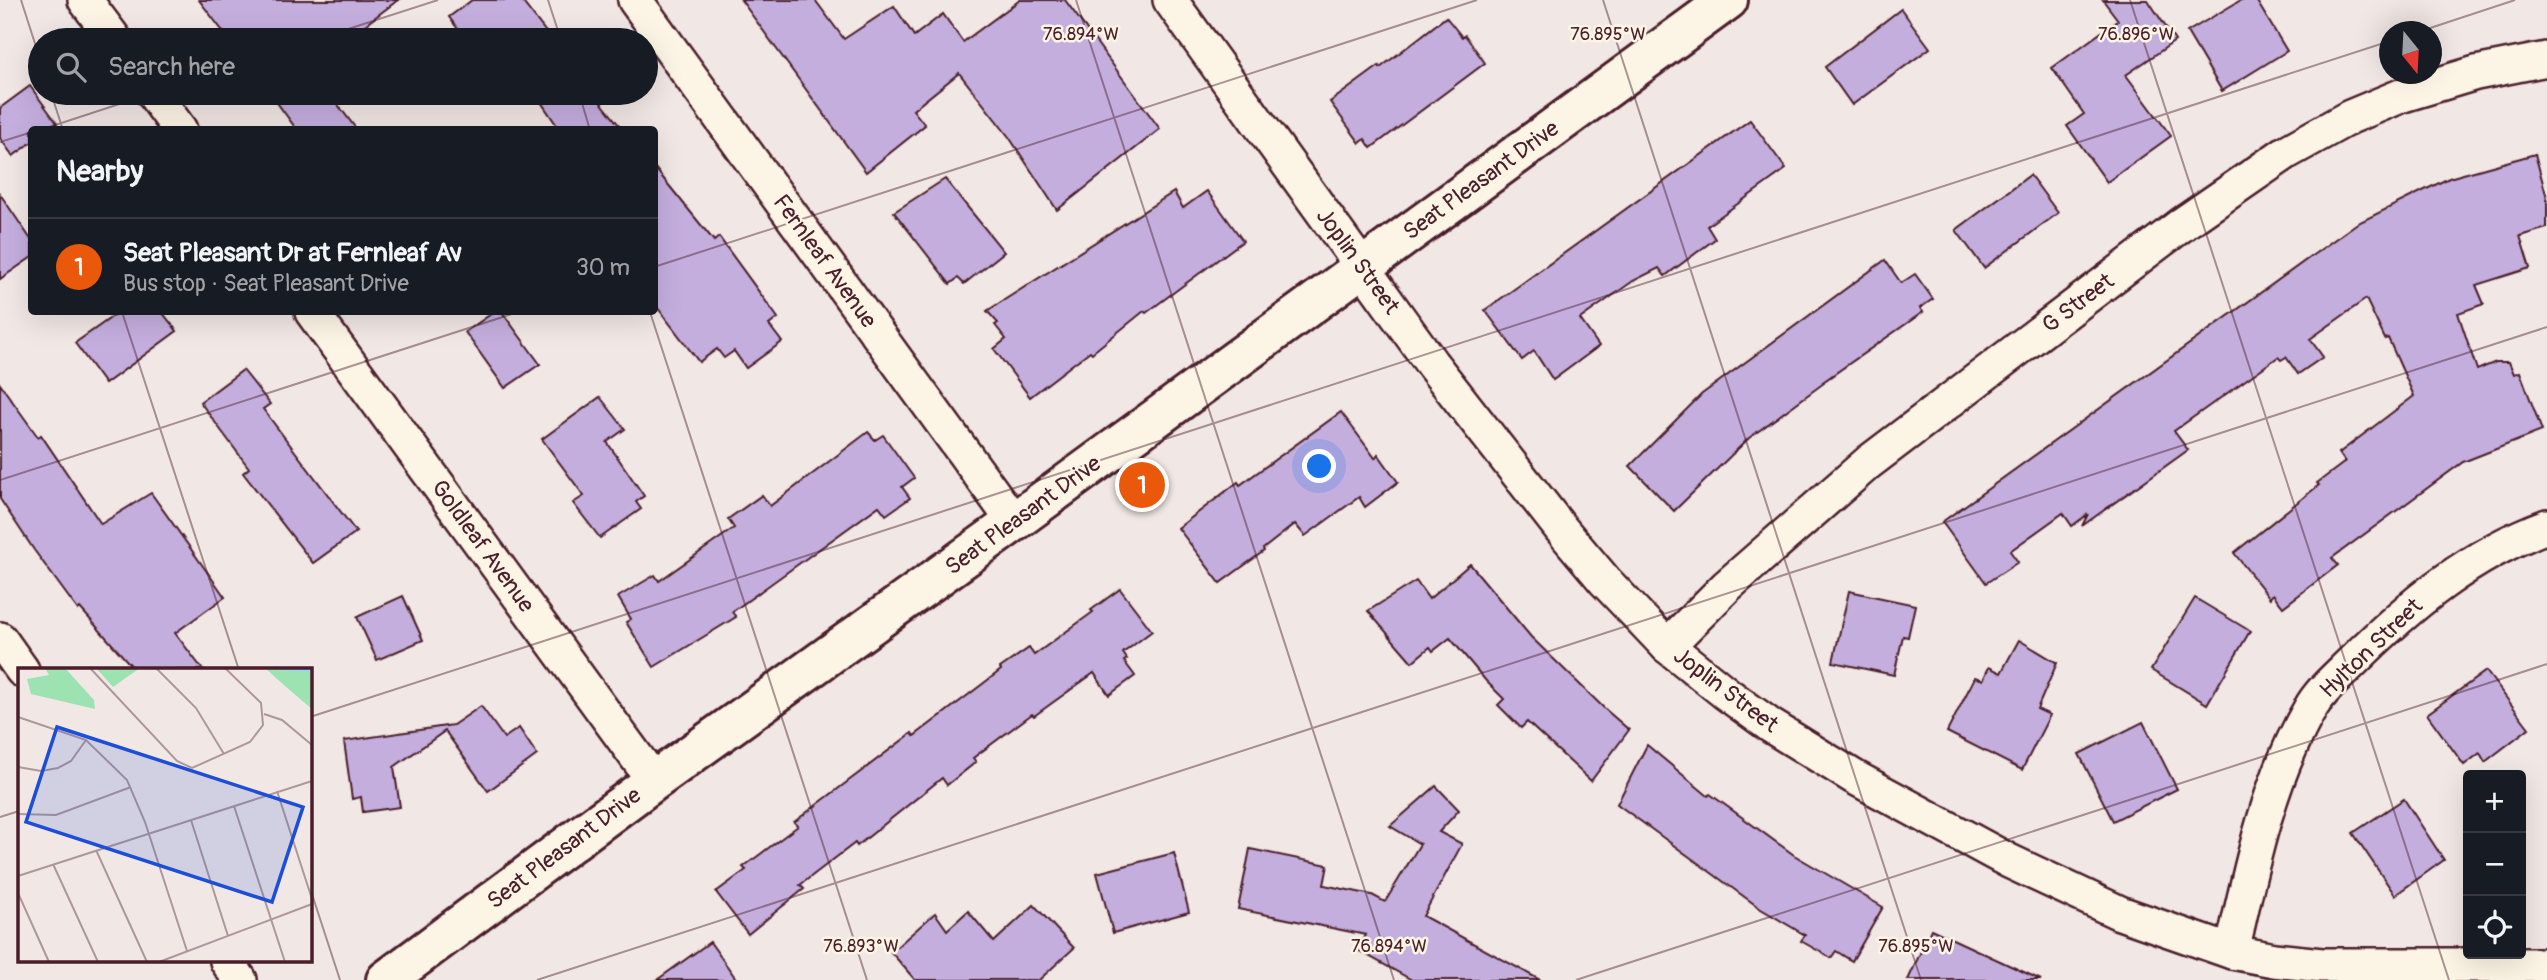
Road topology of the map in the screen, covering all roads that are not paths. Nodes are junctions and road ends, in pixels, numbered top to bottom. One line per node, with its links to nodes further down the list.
1 (85, 0): 5 (street)
2 (635, 0): 6 (street, Fernleaf Avenue)
3 (1170, 0): 11 (street, Joplin Street)
4 (1728, 0): 11 (street, Seat Pleasant Drive)
5 (106, 28)
6 (655, 28)
7 (658, 32): 13 (street, Fernleaf Avenue)
8 (2547, 59): 16 (street, G Street)
9 (162, 105): 10 (street)
10 (177, 126)
11 (1363, 267): 13 (street, Seat Pleasant Drive); 16 (street, Joplin Street)
12 (314, 315): 18 (street, Goldleaf Avenue)
13 (1014, 522): 18 (street, Seat Pleasant Drive)
14 (2547, 526): 19 (street, Hylton Street)
15 (0, 639): 17 (street)
16 (1667, 646): 19 (street, Joplin Street)
17 (21, 668)
18 (654, 782): 23 (street, Seat Pleasant Drive)
19 (2232, 952): 21 (street, Joplin Street)
20 (228, 962): 22 (street)
21 (2547, 965)
22 (240, 980)
23 (386, 980)

